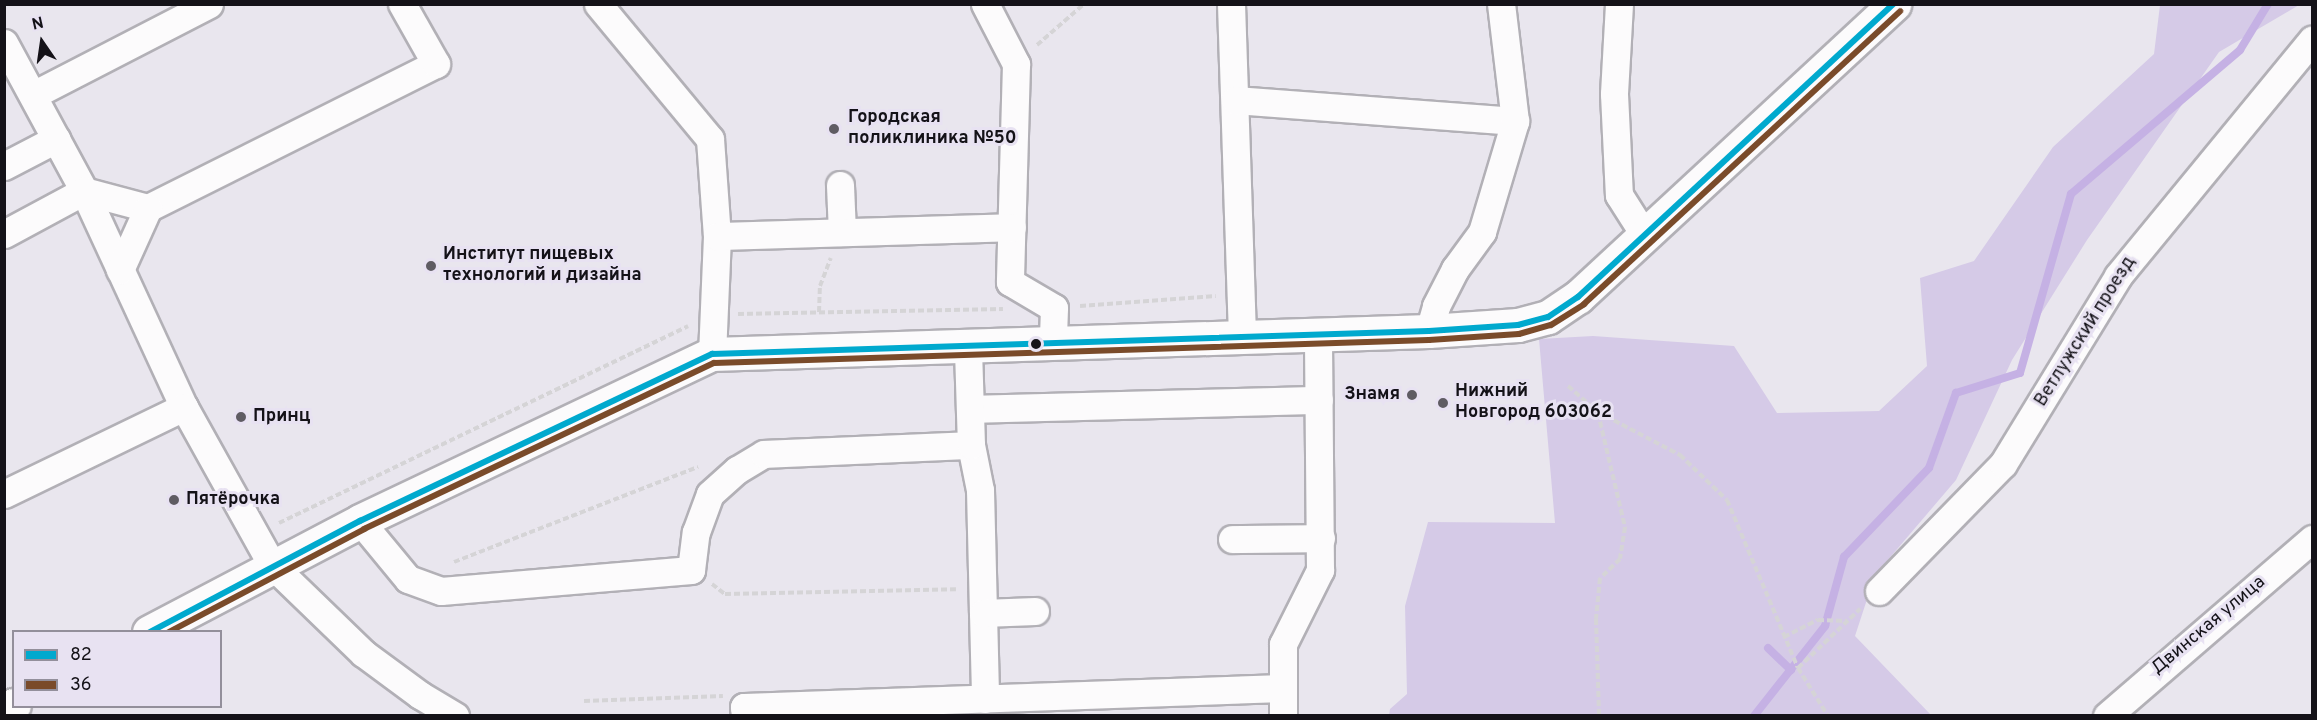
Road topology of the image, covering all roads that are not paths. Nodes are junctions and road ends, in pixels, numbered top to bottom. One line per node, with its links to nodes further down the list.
1 (209, 4): 11 (street)
2 (402, 4): 18 (street)
3 (598, 4): 22 (street)
4 (985, 4): 19 (street)
5 (1231, 4): 12 (street)
6 (1501, 4): 13 (street)
7 (1619, 4): 23 (street)
8 (1894, 4): 23 (main road)
9 (2313, 40): 41 (street, Ветлужский проезд)
10 (4, 43): 11 (street)
11 (33, 95): 14 (street)
12 (1235, 100): 13 (street); 27 (street)
13 (1515, 121): 25 (street)
14 (56, 139): 15 (street); 17 (street)
15 (4, 166)
16 (840, 185): 20 (street)
17 (84, 191): 18 (street); 21 (street); 24 (street)
18 (148, 207): 24 (street)
19 (1012, 227): 20 (street); 28 (street)
20 (842, 232): 22 (street)
21 (4, 234)
22 (717, 236): 30 (street)
23 (1645, 236): 25 (main road)
24 (120, 270): 32 (street)
25 (1429, 331): 26 (main road)
26 (1318, 335): 27 (main road); 31 (street)
27 (1242, 338): 28 (main road)
28 (1053, 345): 29 (main road)
29 (968, 348): 30 (main road); 33 (street)
30 (712, 354): 36 (main road)
31 (1319, 400): 33 (street); 37 (street)
32 (184, 407): 35 (street); 40 (street)
33 (971, 409): 34 (street)
34 (971, 445): 36 (street); 42 (street)
35 (4, 494)
36 (360, 521): 40 (main road)
37 (1321, 538): 38 (street); 45 (street)
38 (1232, 539)
39 (2313, 539): 51 (street, Двинская улица)
40 (272, 565): 44 (main road); 49 (street)
41 (1879, 591)
42 (983, 600): 43 (street); 46 (street)
43 (1035, 611)
44 (153, 630)
45 (1283, 688): 46 (street); 50 (street)
46 (985, 699): 47 (street)
47 (906, 708): 48 (street)
48 (745, 711)
49 (455, 716)
50 (1283, 716)
51 (2107, 716)

